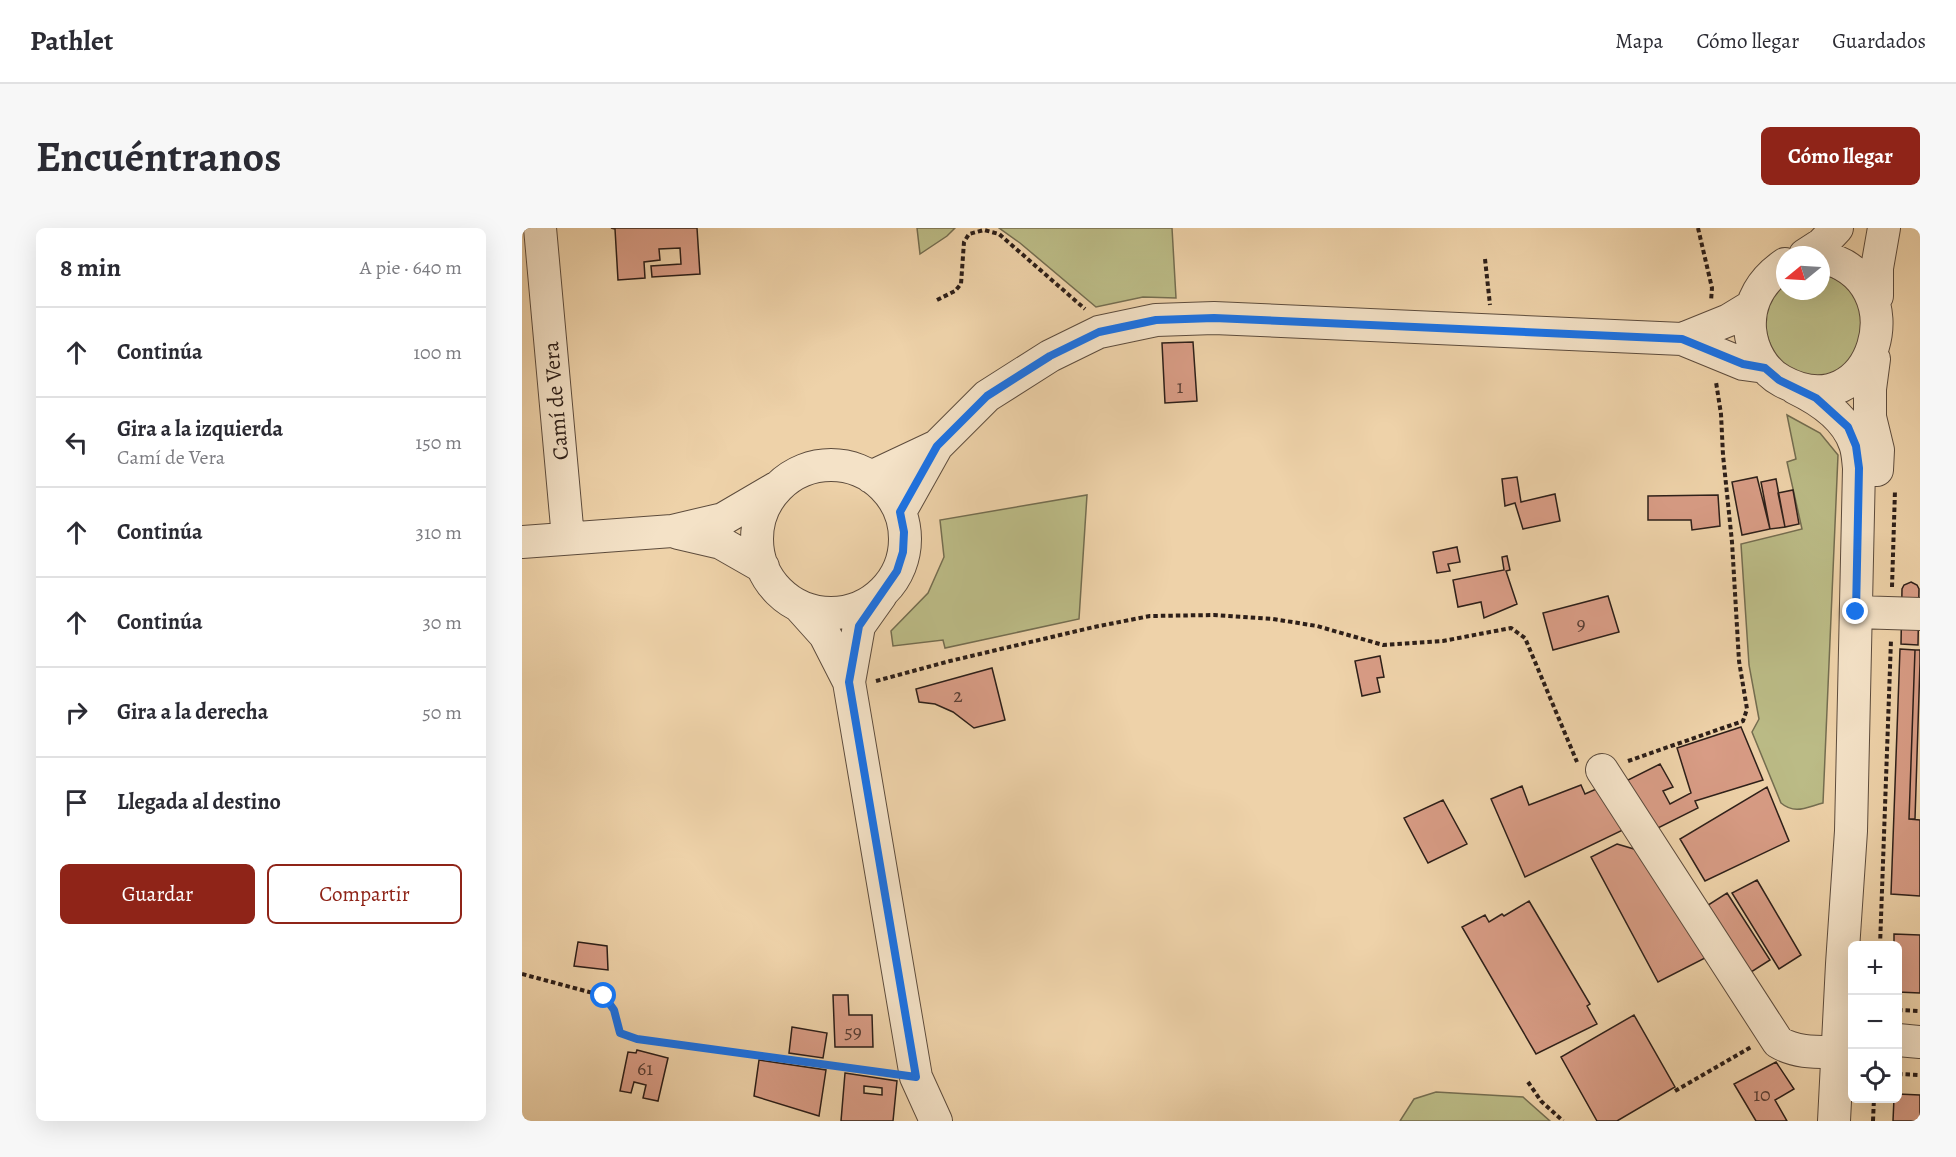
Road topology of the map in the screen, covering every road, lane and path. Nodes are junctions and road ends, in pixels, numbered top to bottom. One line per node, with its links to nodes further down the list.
1 (540, 228): 23 (street, Camí de Vera)
2 (1698, 228): 14 (path)
3 (1837, 228): 5 (street)
4 (1884, 228): 9 (street)
5 (1819, 246)
6 (1485, 259): 13 (path)
7 (1830, 259): 9 (street)
8 (1776, 271): 11 (street)
9 (1877, 296): 15 (street)
10 (937, 300): 12 (path)
11 (1752, 306): 14 (street); 16 (street)
12 (1113, 329): 13 (street); 18 (street)
13 (1494, 330): 14 (street)
14 (1700, 340): 16 (street); 31 (path)
15 (1874, 358): 17 (street); 28 (street)
16 (1765, 368): 17 (street)
17 (1795, 388): 28 (street)
18 (937, 446): 19 (street); 21 (street)
19 (871, 477): 20 (street); 21 (street)
20 (776, 488): 22 (street); 25 (street)
21 (900, 512): 26 (street)
22 (672, 531): 23 (street); 25 (street)
23 (568, 538): 24 (street)
24 (522, 542)
25 (762, 567): 27 (street)
26 (886, 588): 27 (street); 30 (street)
27 (800, 606): 30 (street)
28 (1864, 612): 29 (street); 32 (street); 37 (street)
29 (1920, 614)
30 (849, 682): 31 (path); 40 (street)
31 (1602, 770): 36 (street)
32 (1863, 941)
33 (522, 974): 40 (path)
34 (1902, 1010): 35 (path)
35 (1920, 1011)
36 (1773, 1034): 37 (street); 42 (path)
37 (1845, 1061): 44 (street)
38 (1902, 1074): 39 (path)
39 (1920, 1075)
40 (916, 1077): 45 (street)
41 (1528, 1082): 46 (path)
42 (1675, 1091)
43 (1874, 1103): 49 (path)
44 (1841, 1109): 47 (street); 48 (street)
45 (936, 1121)
46 (1563, 1121)
47 (1812, 1121)
48 (1852, 1121)
49 (1873, 1121)

